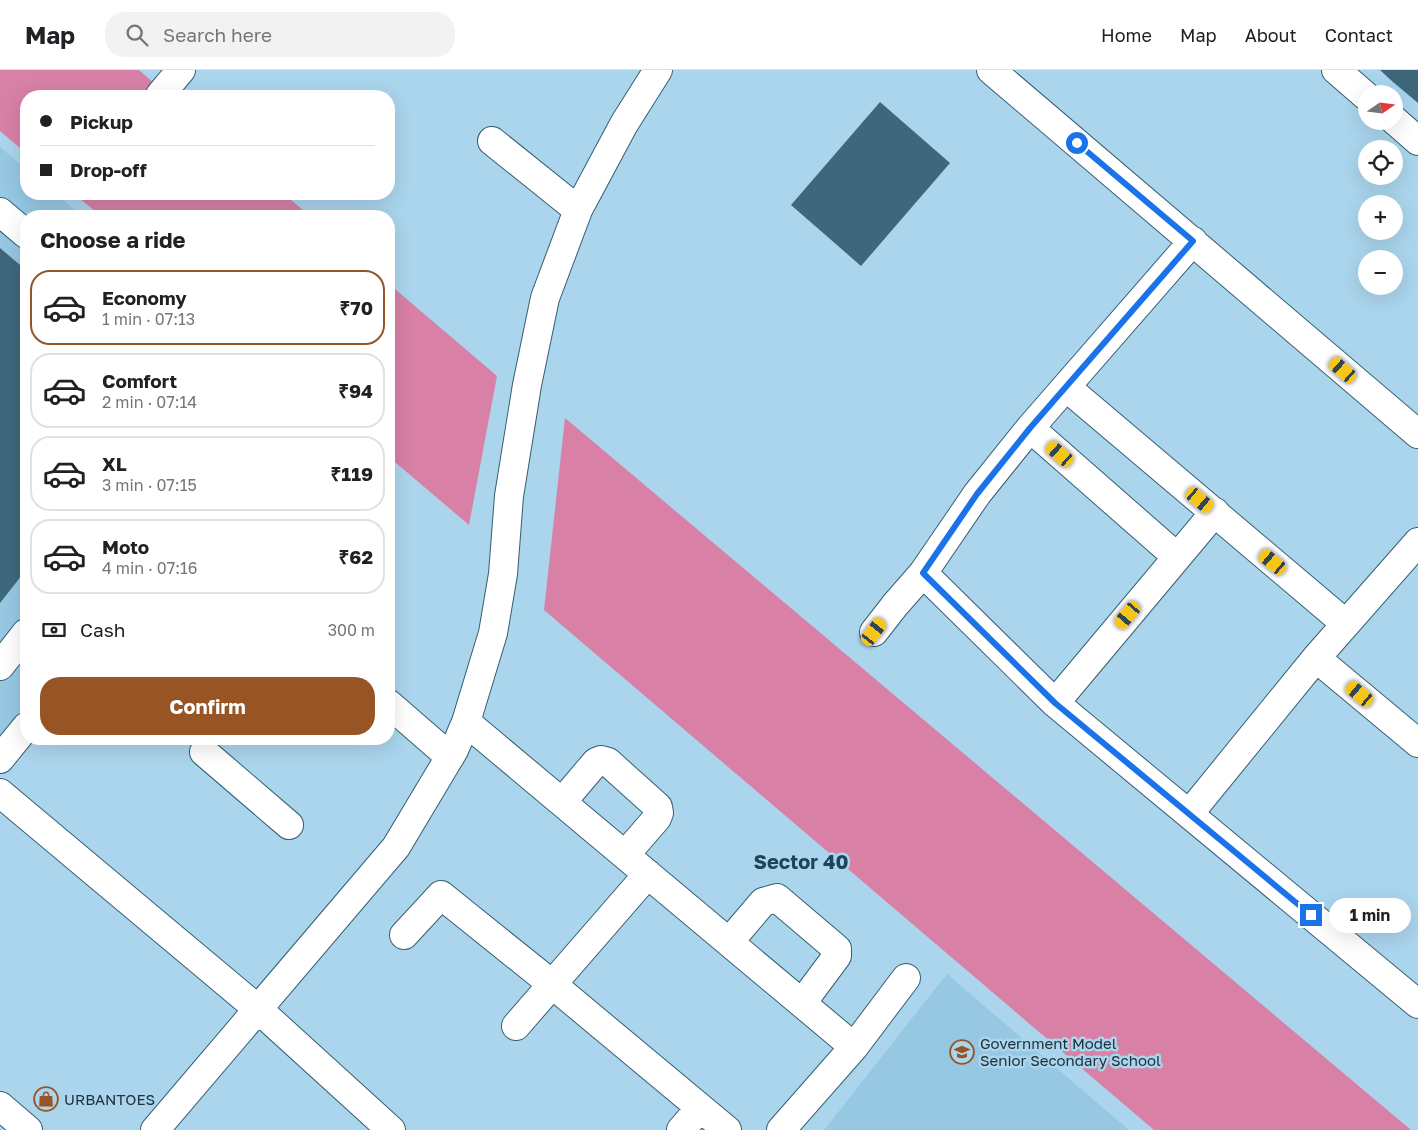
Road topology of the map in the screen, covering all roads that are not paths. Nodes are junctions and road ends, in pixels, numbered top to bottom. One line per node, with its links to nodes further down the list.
1 (181, 70): 6 (street)
2 (658, 70): 10 (street)
3 (991, 70): 13 (street)
4 (1336, 70): 5 (street)
5 (1358, 89)
6 (164, 90)
7 (1403, 128): 9 (street)
8 (492, 141): 10 (street)
9 (1418, 141)
10 (578, 210): 28 (street)
11 (0, 212): 12 (street)
12 (20, 229)
13 (1193, 241): 14 (street); 16 (street)
14 (1066, 387): 15 (street); 17 (street)
15 (1030, 428): 19 (street); 20 (street)
16 (1418, 434)
17 (1214, 512): 19 (street); 21 (street)
18 (1418, 542): 21 (street)
19 (1177, 557): 26 (street)
20 (923, 573): 22 (street); 26 (street)
21 (1346, 624): 24 (street)
22 (874, 632)
23 (14, 636): 25 (street)
24 (1316, 658): 30 (street); 36 (street)
25 (0, 666)
26 (1055, 703): 36 (street)
27 (395, 709): 32 (street)
28 (466, 722): 32 (street); 35 (street)
29 (20, 734): 33 (street)
30 (1418, 743)
31 (204, 752): 37 (street)
32 (450, 757): 46 (street)
33 (0, 759)
34 (0, 793): 46 (street)
35 (562, 802): 38 (street); 38 (street)
36 (1189, 814): 45 (street)
37 (289, 825)
38 (625, 855): 39 (street)
39 (648, 874): 41 (street); 43 (street)
40 (404, 934): 43 (street)
41 (729, 942): 44 (street); 44 (street)
42 (906, 978): 48 (street)
43 (553, 985): 47 (street); 50 (street)
44 (802, 1003): 48 (street)
45 (1418, 1004)
46 (259, 1010): 52 (street); 53 (street)
47 (516, 1026)
48 (854, 1047): 56 (street)
49 (0, 1106): 51 (street)
50 (700, 1108): 54 (street); 55 (street)
51 (28, 1130)
52 (155, 1130)
53 (392, 1130)
54 (681, 1130)
55 (726, 1130)
56 (781, 1130)

